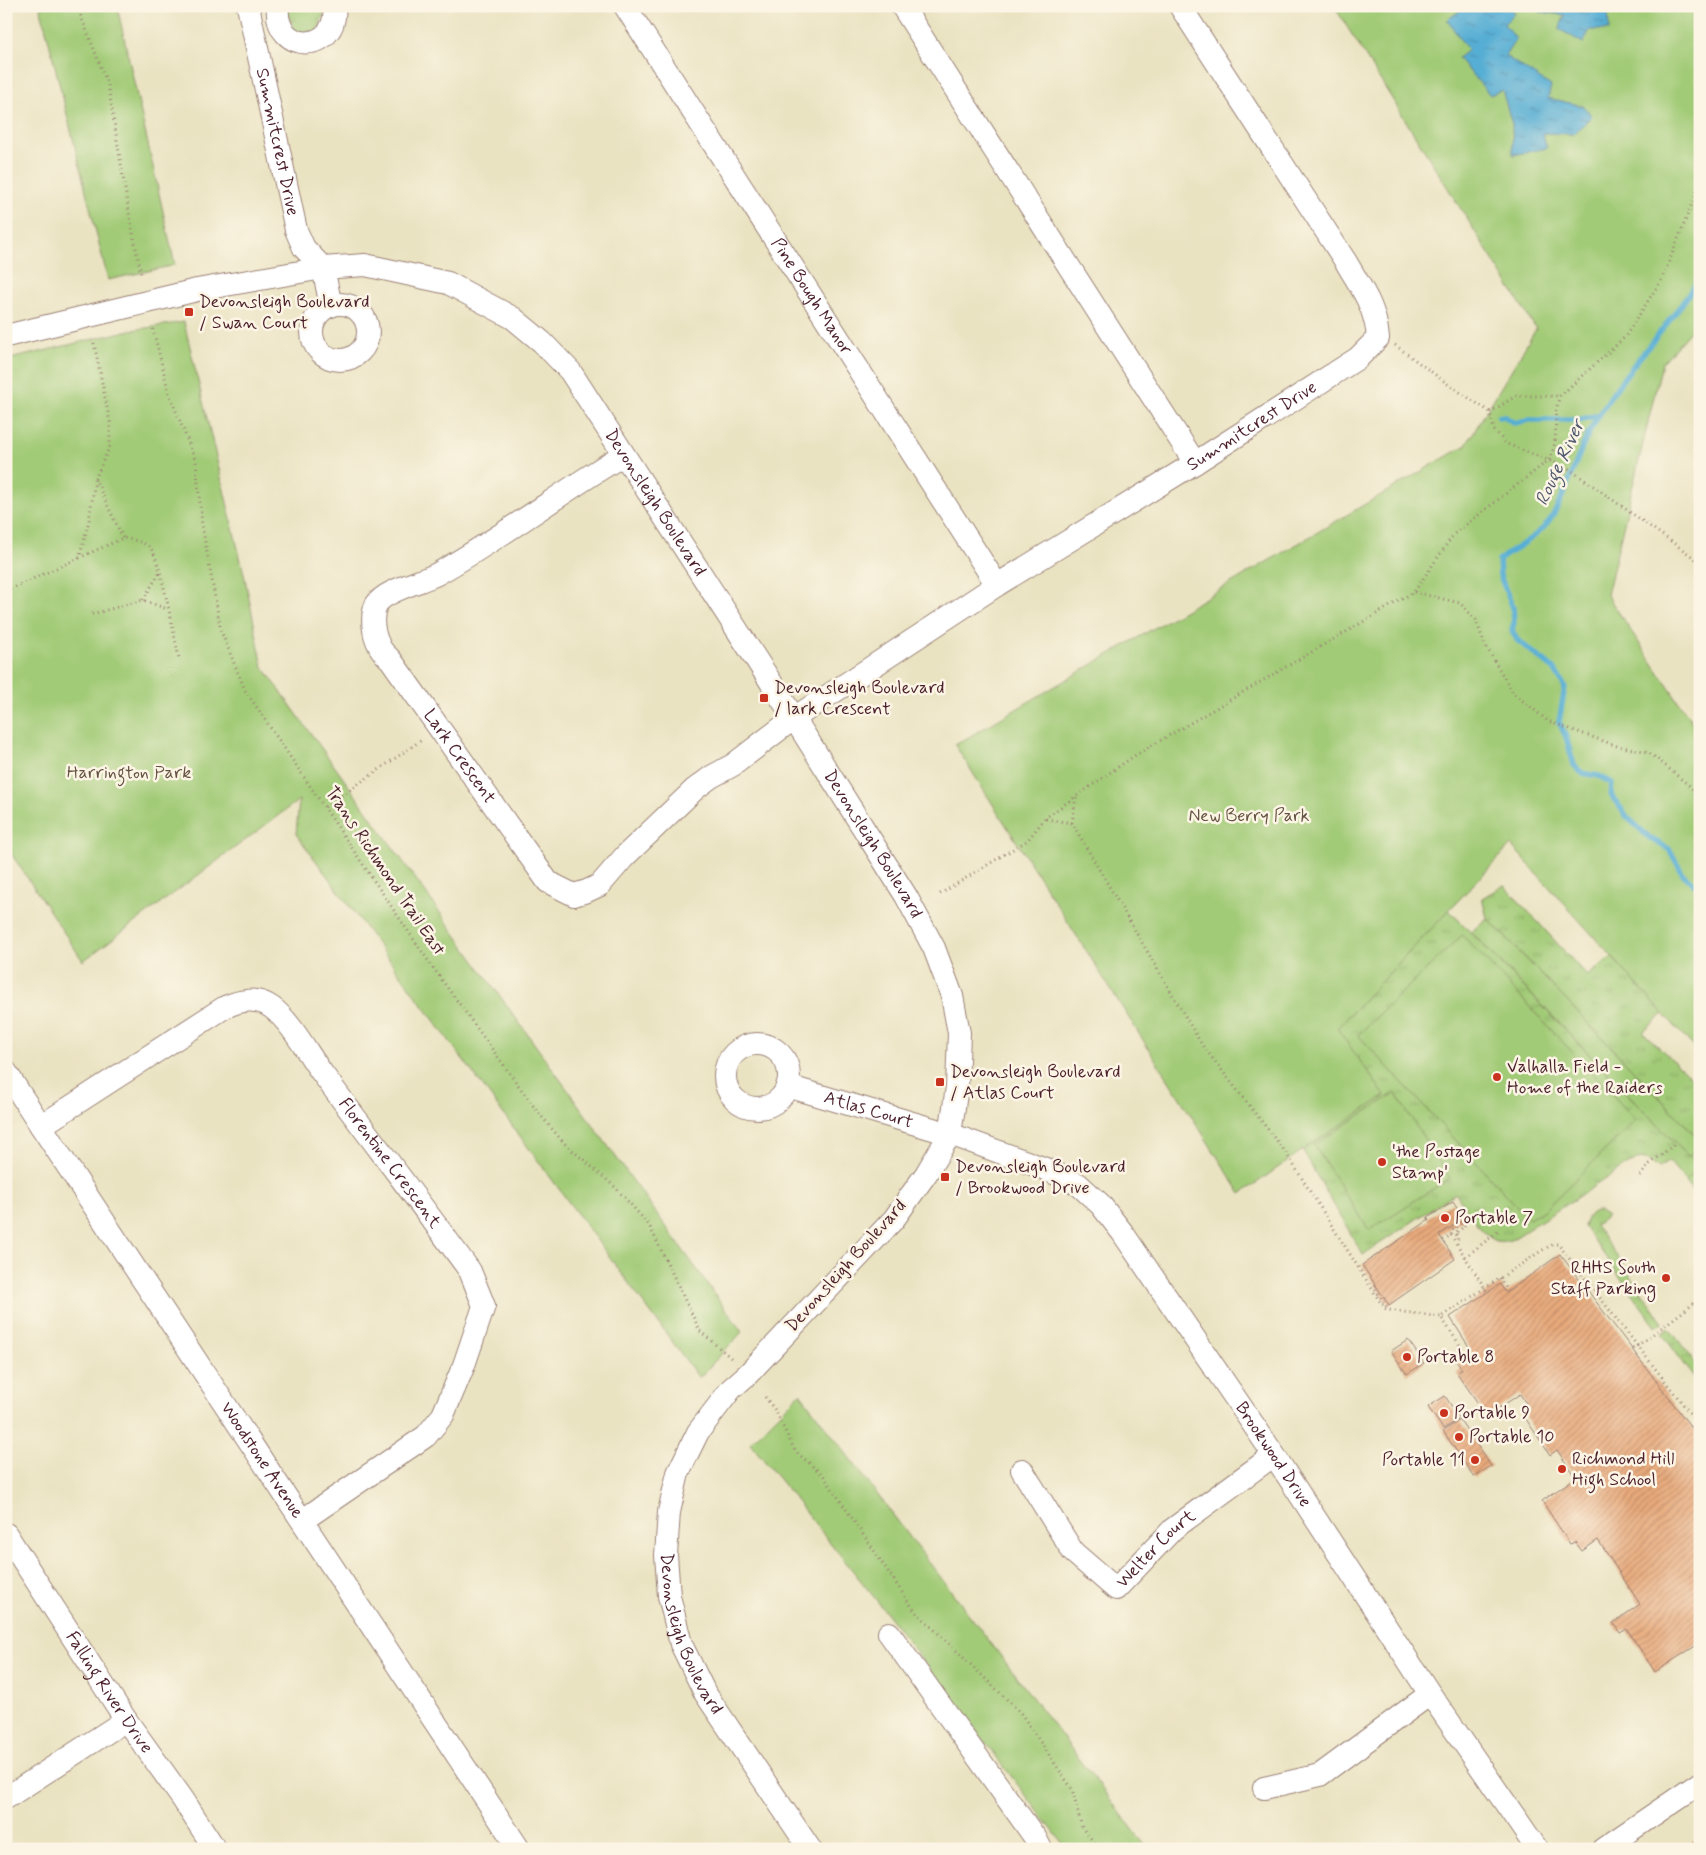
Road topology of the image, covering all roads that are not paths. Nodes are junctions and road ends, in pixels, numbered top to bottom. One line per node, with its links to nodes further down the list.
1 (334, 6): 5 (street)
2 (626, 6): 12 (street, Pine Bough Manor)
3 (902, 6): 11 (street)
4 (1180, 6): 11 (street, Summitcrest Drive)
5 (278, 12): 6 (street)
6 (250, 13): 7 (street, Summitcrest Drive)
7 (323, 268): 8 (street); 9 (street, Devonsleigh Boulevard); 10 (street, Devonsleigh Boulevard)
8 (331, 306)
9 (6, 336)
10 (623, 455): 13 (street, Devonsleigh Boulevard); 13 (street, Lark Crescent)
11 (1194, 463): 12 (street, Summitcrest Drive)
12 (997, 585): 13 (street, Summitcrest Drive)
13 (794, 718): 17 (street, Devonsleigh Boulevard)
14 (6, 1072): 16 (street, Woodstone Avenue)
15 (787, 1086): 17 (street, Atlas Court)
16 (41, 1126): 20 (street, Woodstone Avenue); 20 (street, Florentine Crescent)
17 (950, 1134): 18 (street, Brookwood Drive); 30 (street, Devonsleigh Boulevard)
18 (1274, 1455): 19 (street, Welter Court); 23 (street, Brookwood Drive)
19 (1022, 1470)
20 (303, 1520): 29 (street, Woodstone Avenue)
21 (6, 1534): 24 (street, Falling River Drive)
22 (889, 1633): 31 (street)
23 (1430, 1694): 26 (street); 32 (street, Brookwood Drive)
24 (126, 1720): 27 (street); 28 (street, Falling River Drive)
25 (1700, 1783): 33 (street)
26 (1264, 1788)
27 (6, 1798)
28 (215, 1849)
29 (519, 1849)
30 (810, 1849)
31 (1041, 1849)
32 (1537, 1849)
33 (1603, 1849)

